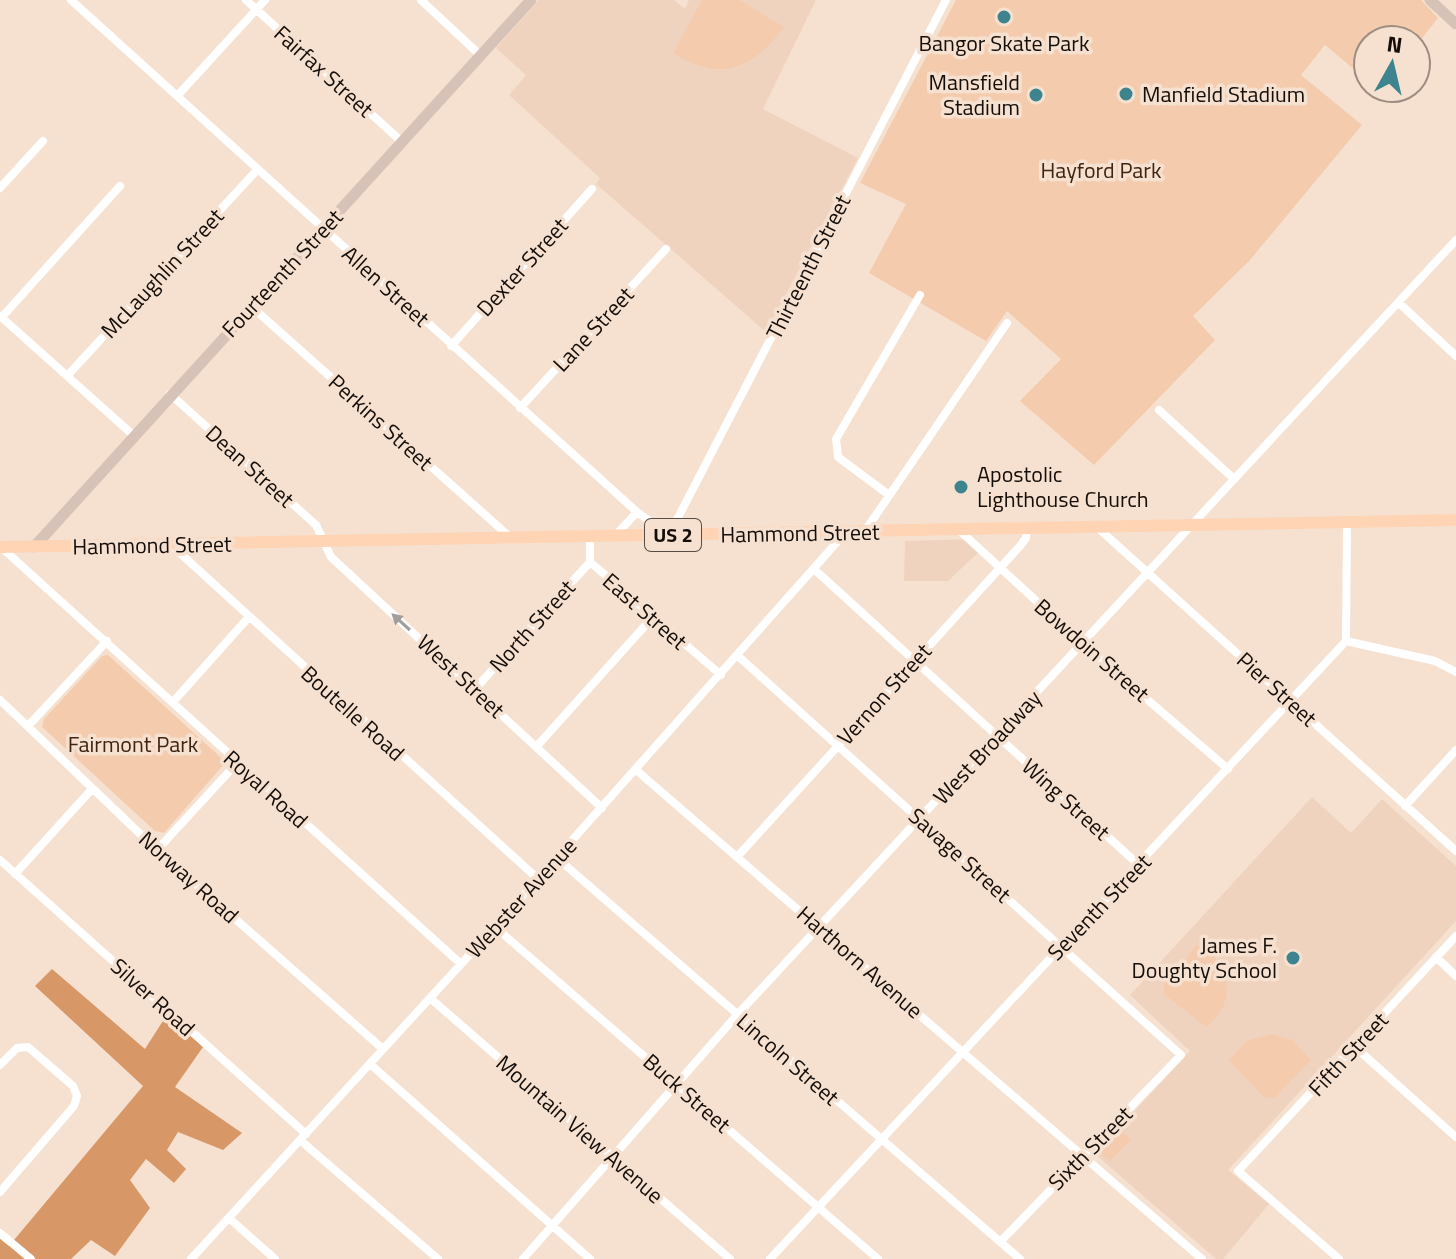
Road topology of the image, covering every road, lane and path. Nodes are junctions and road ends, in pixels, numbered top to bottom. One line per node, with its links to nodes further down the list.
1 (71, 0): 12 (street, Allen Street)
2 (246, 0): 9 (street, Fairfax Street)
3 (265, 0): 9 (street)
4 (421, 0): 11 (street)
5 (531, 0): 11 (street, Fourteenth Street)
6 (946, 0): 45 (street, Thirteenth Street)
7 (1430, 0): 8 (street)
8 (1444, 5): 10 (street)
9 (256, 9): 12 (street); 14 (street, Fairfax Street)
10 (1456, 24)
11 (480, 55): 14 (street, Fourteenth Street)
12 (178, 95): 15 (street, Allen Street)
13 (43, 141): 17 (street)
14 (402, 142): 19 (street, Fourteenth Street)
15 (257, 170): 19 (street, Allen Street); 29 (street, McLaughlin Street)
16 (120, 186): 25 (street)
17 (0, 188)
18 (592, 189): 27 (street, Dexter Street)
19 (323, 229): 24 (street, Fourteenth Street); 27 (street, Allen Street)
20 (1456, 240): 23 (street, West Broadway)
21 (666, 249): 31 (street, Lane Street)
22 (920, 295): 35 (street)
23 (1399, 303): 28 (street); 34 (street, West Broadway)
24 (252, 307): 30 (street, Fourteenth Street); 48 (street, Perkins Street)
25 (1, 316): 29 (street)
26 (1007, 323): 35 (street)
27 (451, 346): 31 (street, Allen Street)
28 (1456, 356)
29 (67, 376): 33 (street)
30 (170, 394): 33 (street, Fourteenth Street); 49 (street, Dean Street)
31 (520, 408): 36 (street, Allen Street)
32 (1159, 410): 34 (street)
33 (133, 435): 52 (street, Fourteenth Street)
34 (1234, 479): 39 (street, West Broadway)
35 (889, 495): 43 (street)
36 (637, 512): 45 (street, Allen Street); 47 (street)
37 (1456, 520): 38 (main road, Hammond Street / US 2)
38 (1347, 522): 39 (main road, Hammond Street / US 2); 60 (street)
39 (1189, 525): 40 (main road, Hammond Street / US 2); 56 (street, West Broadway)
40 (1097, 527): 41 (main road, Hammond Street / US 2); 56 (street, Pier Street)
41 (1026, 529): 42 (main road, Hammond Street / US 2); 54 (street, Vernon Street)
42 (959, 530): 43 (main road, Hammond Street / US 2); 54 (street, Bowdoin Street)
43 (865, 531): 44 (main road, Hammond Street / US 2)
44 (846, 532): 45 (main road, Hammond Street / US 2); 55 (street, Webster Avenue)
45 (669, 535): 47 (main road, Hammond Street / US 2)
46 (590, 536): 47 (main road, Hammond Street / US 2); 48 (main road, Hammond Street / US 2); 53 (street, East Street)
47 (615, 536)
48 (511, 538): 49 (main road, Hammond Street / US 2)
49 (324, 541): 50 (main road, Hammond Street / US 2); 66 (street, West Street, one-way to 49)
50 (170, 544): 52 (main road, Hammond Street / US 2); 57 (street, Boutelle Road)
51 (1, 547): 52 (main road, Hammond Street / US 2); 59 (street, Royal Road)
52 (34, 547)
53 (590, 562): 58 (street, East Street); 66 (street, North Street)
54 (999, 567): 61 (street, Bowdoin Street); 63 (street, Vernon Street)
55 (815, 570): 62 (street, Webster Avenue); 63 (street, Wing Street)
56 (1148, 572): 61 (street, West Broadway); 68 (street, Pier Street)
57 (248, 618): 69 (street); 89 (street, Boutelle Road)
58 (652, 618): 65 (street, East Street); 73 (street)
59 (107, 641): 69 (street, Royal Road); 70 (street)
60 (1346, 641): 64 (street); 68 (street, Seventh Street)
61 (1083, 644): 71 (street, West Broadway); 76 (street, Bowdoin Street)
62 (738, 656): 65 (street, Webster Avenue); 72 (street, Savage Street)
63 (915, 659): 71 (street, Wing Street); 72 (street, Vernon Street)
64 (1456, 672)
65 (721, 675): 77 (street, Webster Avenue)
66 (475, 689): 73 (street, West Street)
67 (0, 700): 70 (street, Norway Road)
68 (1291, 701): 76 (street, Seventh Street); 79 (street, Pier Street)
69 (173, 702): 75 (street, Royal Road)
70 (28, 726): 78 (street, Norway Road)
71 (997, 737): 81 (street, West Broadway); 87 (street, Wing Street)
72 (838, 745): 81 (street, Savage Street); 84 (street, Vernon Street)
73 (537, 746): 80 (street, West Street)
74 (1456, 750): 79 (street)
75 (237, 763): 82 (street); 95 (street, Royal Road)
76 (1228, 769): 87 (street, Seventh Street)
77 (636, 770): 80 (street, Webster Avenue); 84 (street, Harthorn Avenue)
78 (92, 789): 82 (street, Norway Road); 88 (street)
79 (1405, 806): 83 (street, Pier Street)
80 (602, 808): 85 (street, Webster Avenue)
81 (920, 819): 91 (street, West Broadway); 93 (street, Savage Street)
82 (157, 850): 100 (street, Norway Road)
83 (1456, 851)
84 (737, 857): 91 (street, Harthorn Avenue)
85 (557, 858): 89 (street, Webster Avenue); 98 (street, Lincoln Street)
86 (0, 860): 88 (street, Silver Road)
87 (1140, 866): 93 (street, Seventh Street)
88 (15, 874): 106 (street, Silver Road)
89 (538, 879): 90 (street, Webster Avenue)
90 (495, 927): 95 (street, Webster Avenue); 105 (street, Buck Street)
91 (819, 927): 98 (street, West Broadway); 101 (street, Harthorn Avenue)
92 (1456, 936): 94 (street, Fifth Street)
93 (1062, 945): 101 (street, Seventh Street); 102 (street, Savage Street)
94 (1436, 957): 96 (street); 99 (street, Fifth Street)
95 (461, 964): 97 (street, Webster Avenue)
96 (1456, 976)
97 (430, 998): 100 (street, Webster Avenue); 109 (street, Mountain View Avenue)
98 (737, 1015): 105 (street, West Broadway); 108 (street, Lincoln Street)
99 (1355, 1047): 107 (street); 128 (street, Fifth Street)
100 (383, 1049): 103 (street, Webster Avenue)
101 (962, 1051): 108 (street, Seventh Street); 110 (street, Harthorn Avenue)
102 (1181, 1055): 110 (street, Sixth Street)
103 (370, 1064): 106 (street, Webster Avenue); 114 (street)
104 (0, 1065): 111 (street)
105 (675, 1083): 109 (street, West Broadway); 112 (street, Buck Street)
106 (303, 1137): 113 (street, Webster Avenue); 120 (street, Silver Road)
107 (1456, 1137)
108 (879, 1138): 112 (street, Seventh Street); 116 (street, Lincoln Street)
109 (612, 1156): 114 (street, West Broadway); 123 (street, Mountain View Avenue)
110 (1083, 1156): 116 (street, Sixth Street); 127 (street, Harthorn Avenue)
111 (0, 1192)
112 (818, 1206): 124 (street, Seventh Street); 125 (street, Buck Street)
113 (229, 1218): 118 (street, Webster Avenue); 119 (street)
114 (551, 1225): 121 (street, West Broadway); 122 (street)
115 (0, 1233): 117 (street)
116 (1000, 1242): 126 (street, Lincoln Street)
117 (31, 1259)
118 (191, 1259)
119 (275, 1259)
120 (438, 1259)
121 (523, 1259)
122 (590, 1259)
123 (730, 1259)
124 (770, 1259)
125 (878, 1259)
126 (1020, 1259)
127 (1202, 1259)
128 (1339, 1259)

